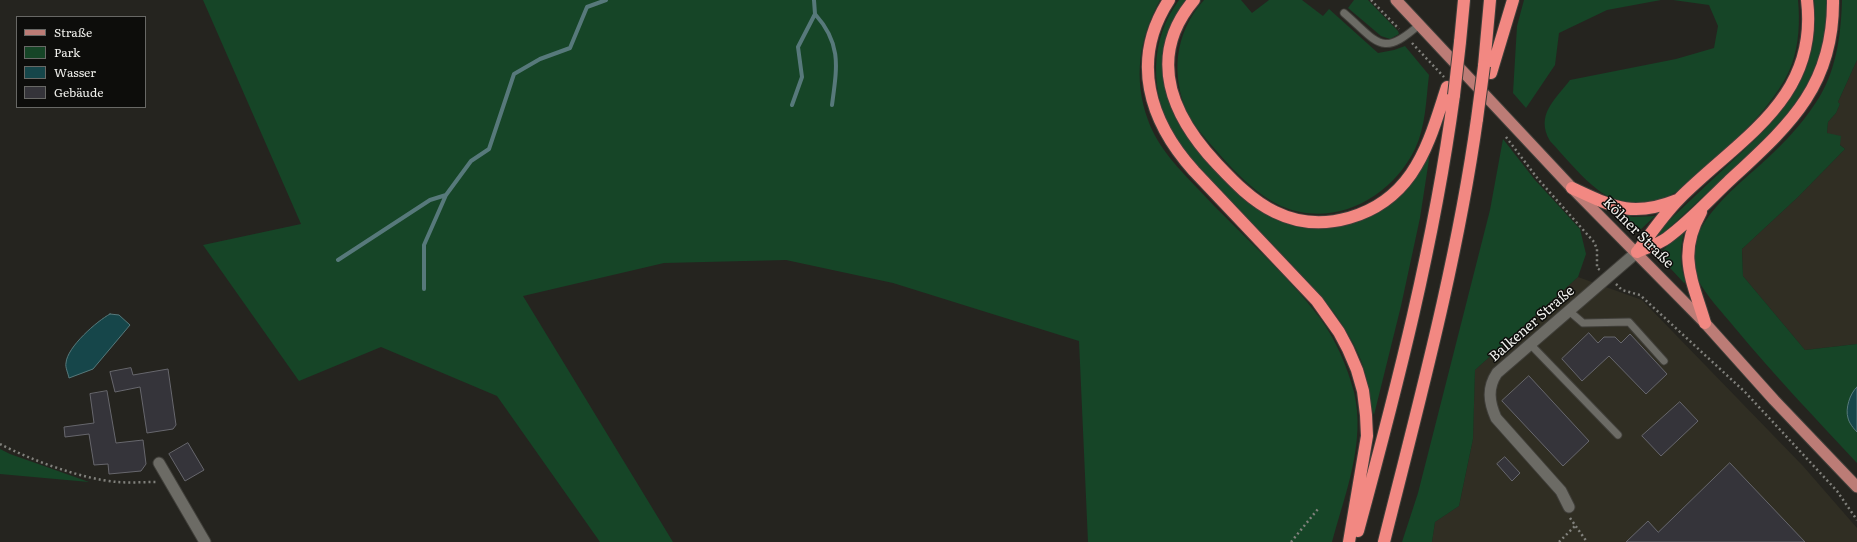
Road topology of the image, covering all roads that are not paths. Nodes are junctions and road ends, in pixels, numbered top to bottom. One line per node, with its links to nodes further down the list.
1 (1169, 0): 26 (highway)
2 (1194, 0): 12 (highway)
3 (1396, 0): 10 (main road, Kölner Straße)
4 (1464, 0): 12 (highway, bridge)
5 (1490, 0): 11 (highway)
6 (1513, 0): 11 (highway)
7 (1807, 0): 14 (highway)
8 (1832, 0): 15 (highway)
9 (1344, 13): 10 (lane)
10 (1420, 24): 13 (main road, Kölner Straße)
11 (1488, 70): 28 (highway, bridge)
12 (1450, 91): 27 (highway)
13 (1572, 188): 14 (highway); 16 (main road, Kölner Straße)
14 (1680, 199): 16 (highway)
15 (1706, 203): 16 (highway); 18 (highway)
16 (1637, 252): 17 (street, Balkener Straße); 18 (main road, Kölner Straße)
17 (1569, 311): 19 (street, Balkener Straße); 20 (lane)
18 (1705, 323): 23 (main road, Kölner Straße)
19 (1530, 344): 21 (lane); 24 (street, Balkener Straße)
20 (1664, 361)
21 (1618, 435)
22 (159, 463): 25 (street)
23 (1857, 487)
24 (1569, 507)
25 (205, 542)
26 (1349, 542)
27 (1355, 542)
28 (1384, 542)

